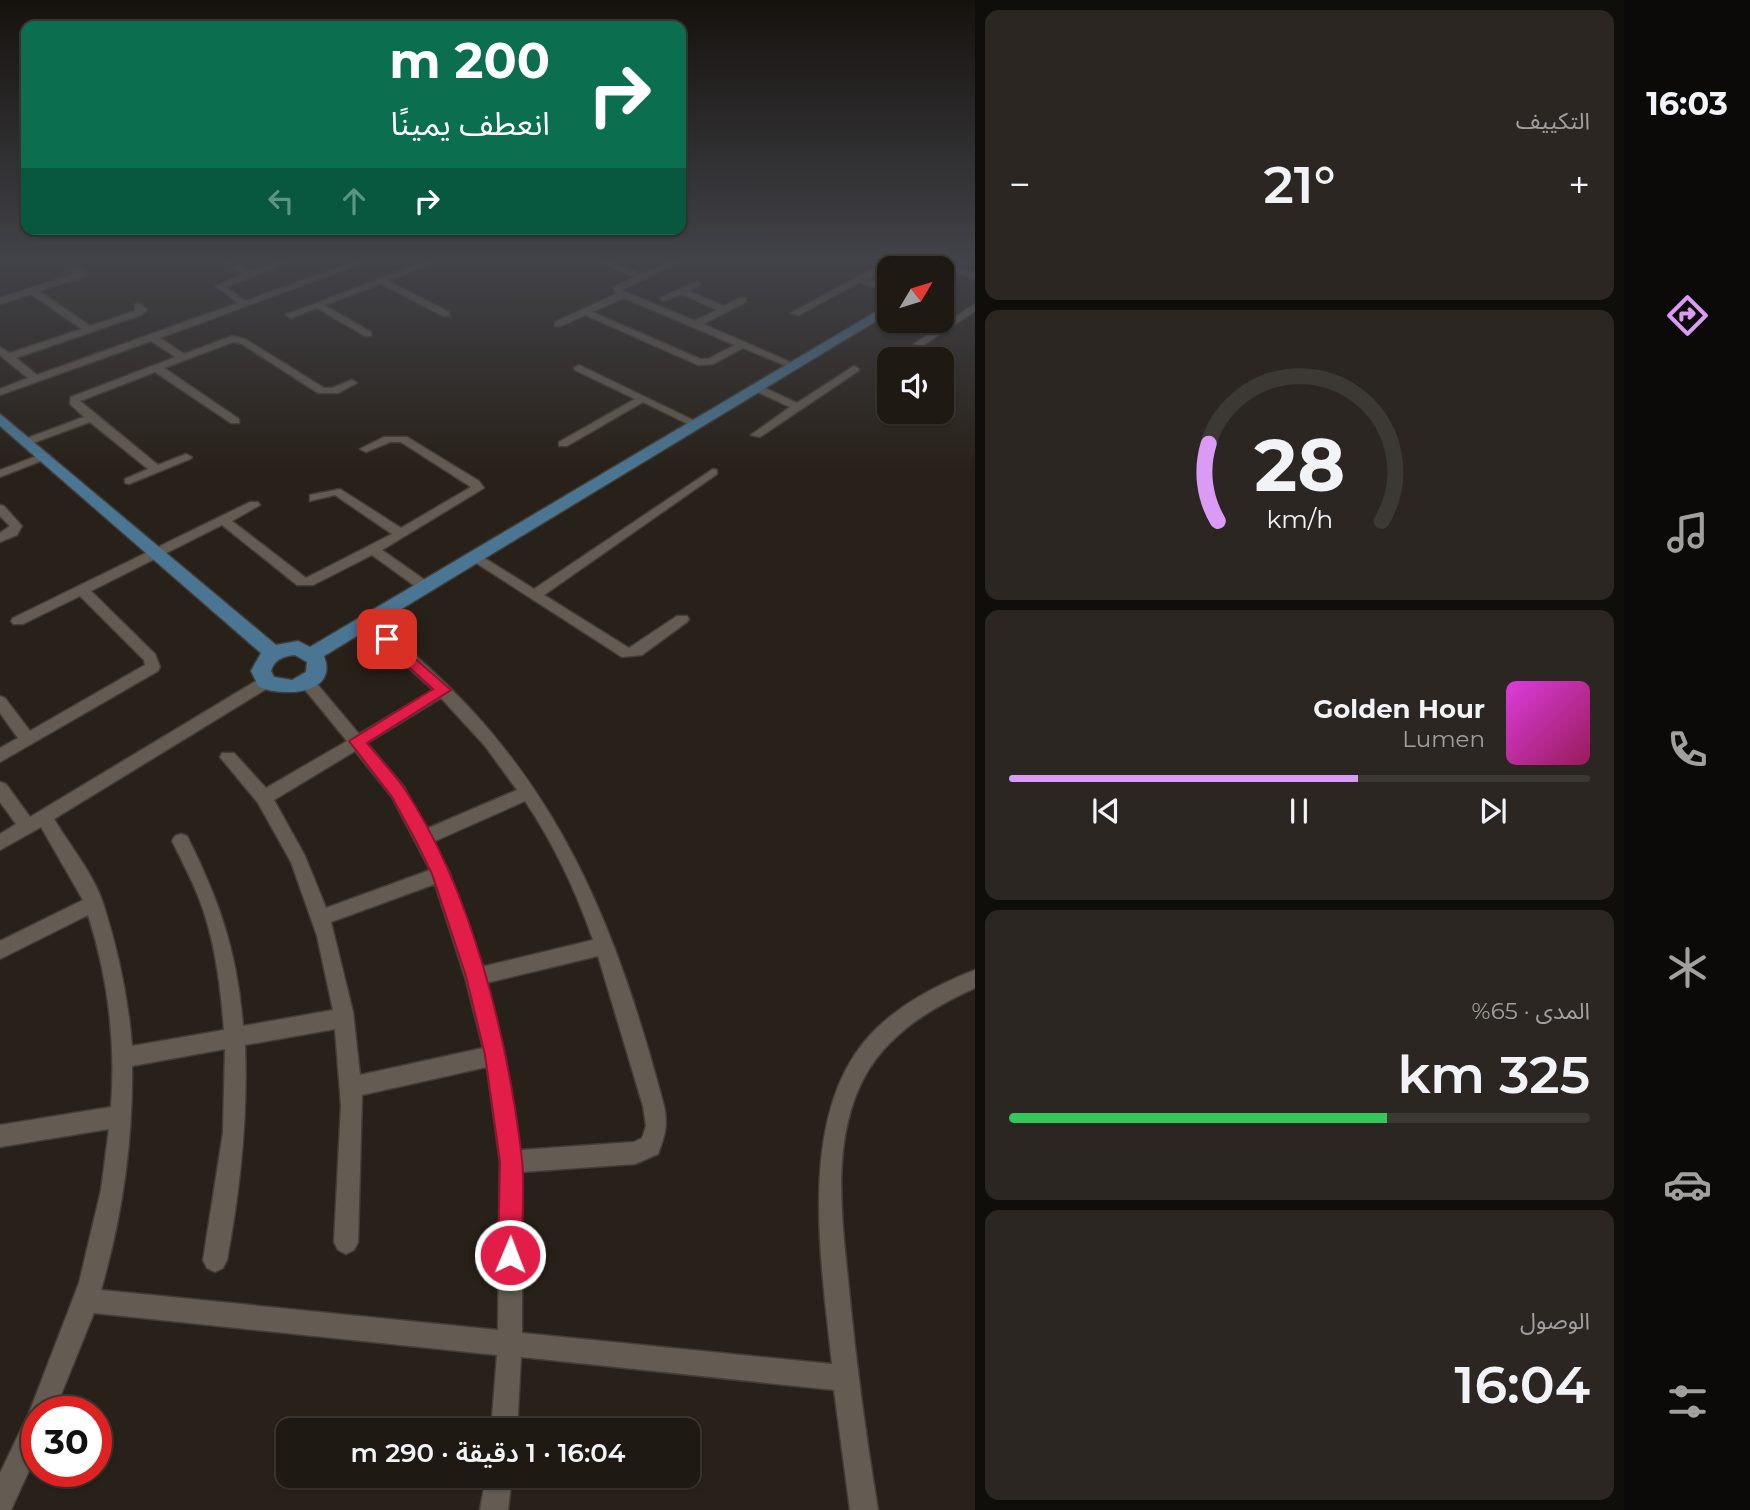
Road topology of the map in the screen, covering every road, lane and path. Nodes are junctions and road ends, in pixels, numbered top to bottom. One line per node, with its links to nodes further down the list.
1 (86, 330): 12 (street)
2 (170, 330): 9 (street)
3 (362, 330): 8 (street)
4 (627, 330): 11 (street)
5 (707, 330): 11 (street)
6 (851, 330): 14 (main road)
7 (939, 330): 10 (street)
8 (368, 334)
9 (152, 337): 13 (street); 18 (street)
10 (919, 344)
11 (742, 345): 14 (street)
12 (4, 354): 18 (street)
13 (182, 357): 15 (street); 19 (street)
14 (792, 365): 20 (main road)
15 (155, 367): 25 (street); 26 (street)
16 (579, 368): 22 (street)
17 (854, 369): 23 (street)
18 (35, 379): 21 (street)
19 (352, 383)
20 (755, 387): 23 (street); 27 (main road)
21 (0, 392)
22 (643, 398): 27 (street); 30 (street)
23 (798, 407): 28 (street)
24 (0, 418): 29 (main road)
25 (90, 418): 29 (street); 34 (street)
26 (235, 421)
27 (694, 423): 46 (main road)
28 (756, 435)
29 (26, 442): 32 (main road)
30 (563, 444)
31 (366, 449): 42 (street)
32 (42, 457): 36 (street); 45 (main road)
33 (186, 457): 34 (street)
34 (157, 470): 37 (street)
35 (713, 472): 49 (street)
36 (0, 474)
37 (129, 481)
38 (314, 498): 42 (street)
39 (254, 505): 41 (street)
40 (0, 509): 43 (street)
41 (223, 520): 44 (street); 45 (street)
42 (401, 534): 44 (street)
43 (0, 538)
44 (373, 550): 47 (street)
45 (155, 554): 48 (street); 53 (main road)
46 (473, 556): 47 (main road); 49 (street)
47 (424, 586): 52 (main road)
48 (80, 589): 51 (street); 59 (street)
49 (535, 595): 50 (street)
50 (682, 619)
51 (18, 621)
52 (366, 622): 54 (main road); 57 (street)
53 (274, 653): 54 (main road); 55 (main road)
54 (312, 654): 56 (main road)
55 (266, 682): 56 (main road); 66 (street)
56 (307, 682): 60 (street)
57 (444, 690): 60 (street); 64 (street)
58 (0, 702): 59 (street)
59 (28, 740): 61 (street)
60 (357, 741): 65 (street); 67 (street)
61 (0, 756)
62 (228, 757): 65 (street)
63 (0, 789): 66 (street)
64 (528, 792): 67 (street); 73 (street)
65 (263, 798): 72 (street)
66 (35, 822): 69 (street); 71 (street)
67 (424, 838): 70 (street)
68 (181, 841): 78 (street)
69 (0, 843)
70 (441, 874): 72 (street); 75 (street)
71 (94, 902): 74 (street); 80 (street)
72 (320, 918): 77 (street)
73 (604, 946): 75 (street); 84 (street)
74 (0, 950)
75 (475, 976): 79 (street)
76 (975, 979): 89 (street)
77 (342, 1018): 78 (street); 81 (street)
78 (234, 1038): 80 (street); 86 (street)
79 (495, 1055): 81 (street); 84 (street)
80 (122, 1058): 82 (street)
81 (351, 1087): 85 (street)
82 (121, 1116): 83 (street); 87 (street)
83 (0, 1136)
84 (511, 1162): 88 (street)
85 (346, 1242)
86 (215, 1260)
87 (85, 1300): 88 (street); 90 (street)
88 (510, 1342): 89 (street); 91 (street)
89 (843, 1378): 96 (street)
90 (47, 1396)
91 (505, 1418)
92 (21, 1458): 94 (street)
93 (497, 1488): 95 (street)
94 (0, 1503)
95 (494, 1510)
96 (864, 1510)

